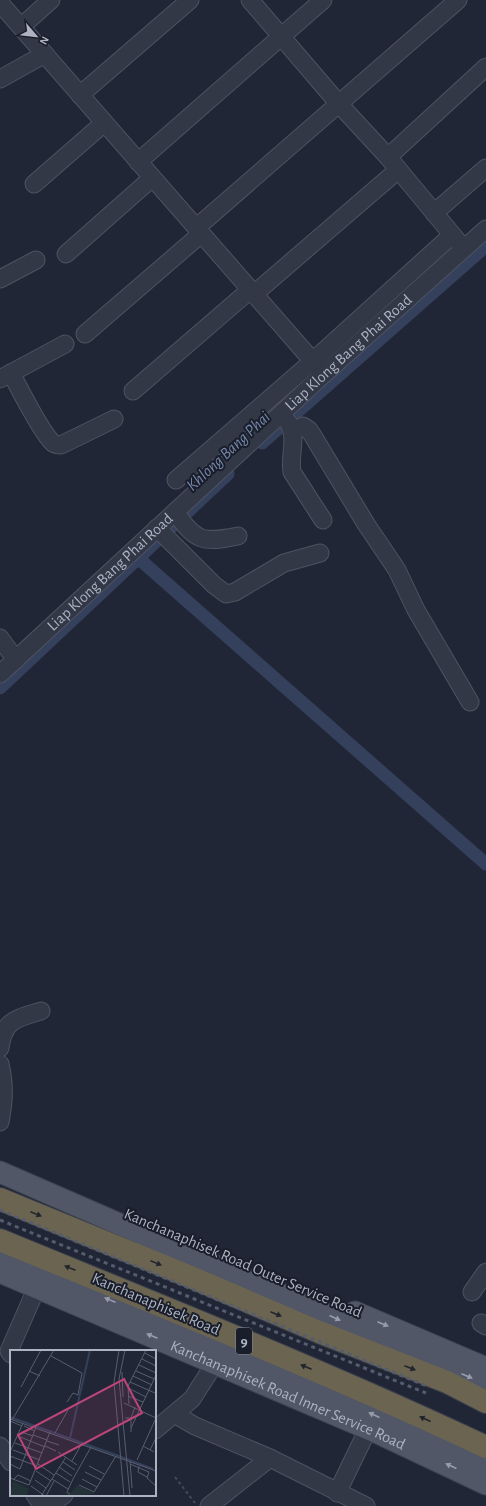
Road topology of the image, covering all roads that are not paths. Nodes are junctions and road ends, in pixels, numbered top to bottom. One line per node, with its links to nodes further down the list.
1 (51, 0): 7 (street)
2 (190, 0): 12 (street)
3 (250, 0): 8 (street)
4 (323, 0): 8 (street)
5 (458, 0): 13 (street)
6 (0, 3): 7 (street)
7 (22, 26): 9 (street)
8 (282, 36): 13 (street); 15 (street)
9 (45, 54): 11 (street); 12 (street)
10 (486, 67): 16 (street)
11 (0, 79)
12 (80, 95): 14 (street)
13 (339, 104): 16 (street); 22 (street)
14 (104, 123): 15 (street); 19 (street)
15 (138, 162): 18 (street)
16 (393, 164): 20 (street); 28 (street)
17 (486, 168): 20 (street)
18 (152, 178): 22 (street); 25 (street)
19 (34, 184)
20 (434, 213): 23 (street)
21 (486, 229): 24 (street, Liap Klong Bang Phai Road)
22 (198, 231): 28 (street); 29 (street)
23 (452, 236): 24 (street); 31 (street)
24 (464, 249): 32 (street, Liap Klong Bang Phai Road)
25 (66, 254)
26 (36, 260): 27 (street)
27 (0, 279)
28 (252, 292): 31 (street); 34 (street)
29 (85, 334)
30 (65, 344): 33 (street)
31 (313, 361): 32 (street); 37 (street)
32 (324, 374): 36 (street, Liap Klong Bang Phai Road)
33 (5, 376): 35 (street)
34 (133, 391)
35 (114, 419)
36 (288, 423): 38 (street, Liap Klong Bang Phai Road); 39 (street); 46 (street)
37 (176, 480)
38 (177, 515): 40 (street, Liap Klong Bang Phai Road); 41 (street)
39 (323, 520)
40 (159, 531): 42 (street); 44 (street, Liap Klong Bang Phai Road)
41 (238, 536)
42 (320, 553)
43 (0, 638): 44 (street)
44 (16, 660): 45 (street, Liap Klong Bang Phai Road)
45 (0, 674)
46 (470, 702)
47 (40, 1010): 48 (street)
48 (0, 1048)
49 (0, 1064): 50 (street)
50 (0, 1122)
51 (0, 1160): 62 (main road, Kanchanaphisek Road Outer Service Road, one-way to 62)
52 (0, 1172): 63 (main road, one-way to 63)
53 (0, 1199): 64 (highway, 9, one-way to 64)
54 (0, 1240): 69 (highway, Kanchanaphisek Road / 9, one-way to 54)
55 (0, 1255): 72 (main road, one-way to 55)
56 (0, 1272): 58 (main road, Kanchanaphisek Road Inner Service Road)
57 (486, 1272): 59 (street)
58 (38, 1287): 60 (street); 61 (main road, Kanchanaphisek Road Inner Service Road, one-way to 58)
59 (472, 1292)
60 (7, 1351)
61 (215, 1363): 65 (street); 67 (main road, Kanchanaphisek Road Inner Service Road)
62 (486, 1368)
63 (486, 1384)
64 (486, 1402)
65 (176, 1415): 66 (street); 70 (street)
66 (156, 1429)
67 (368, 1429): 73 (main road, Kanchanaphisek Road Inner Service Road, one-way to 67); 76 (street)
68 (0, 1446): 71 (street)
69 (486, 1447)
70 (270, 1458): 76 (street); 79 (street)
71 (10, 1461)
72 (486, 1467)
73 (486, 1484)
74 (36, 1496): 77 (street)
75 (63, 1496): 78 (street)
76 (350, 1501)
77 (43, 1506)
78 (48, 1506)
79 (209, 1506)

